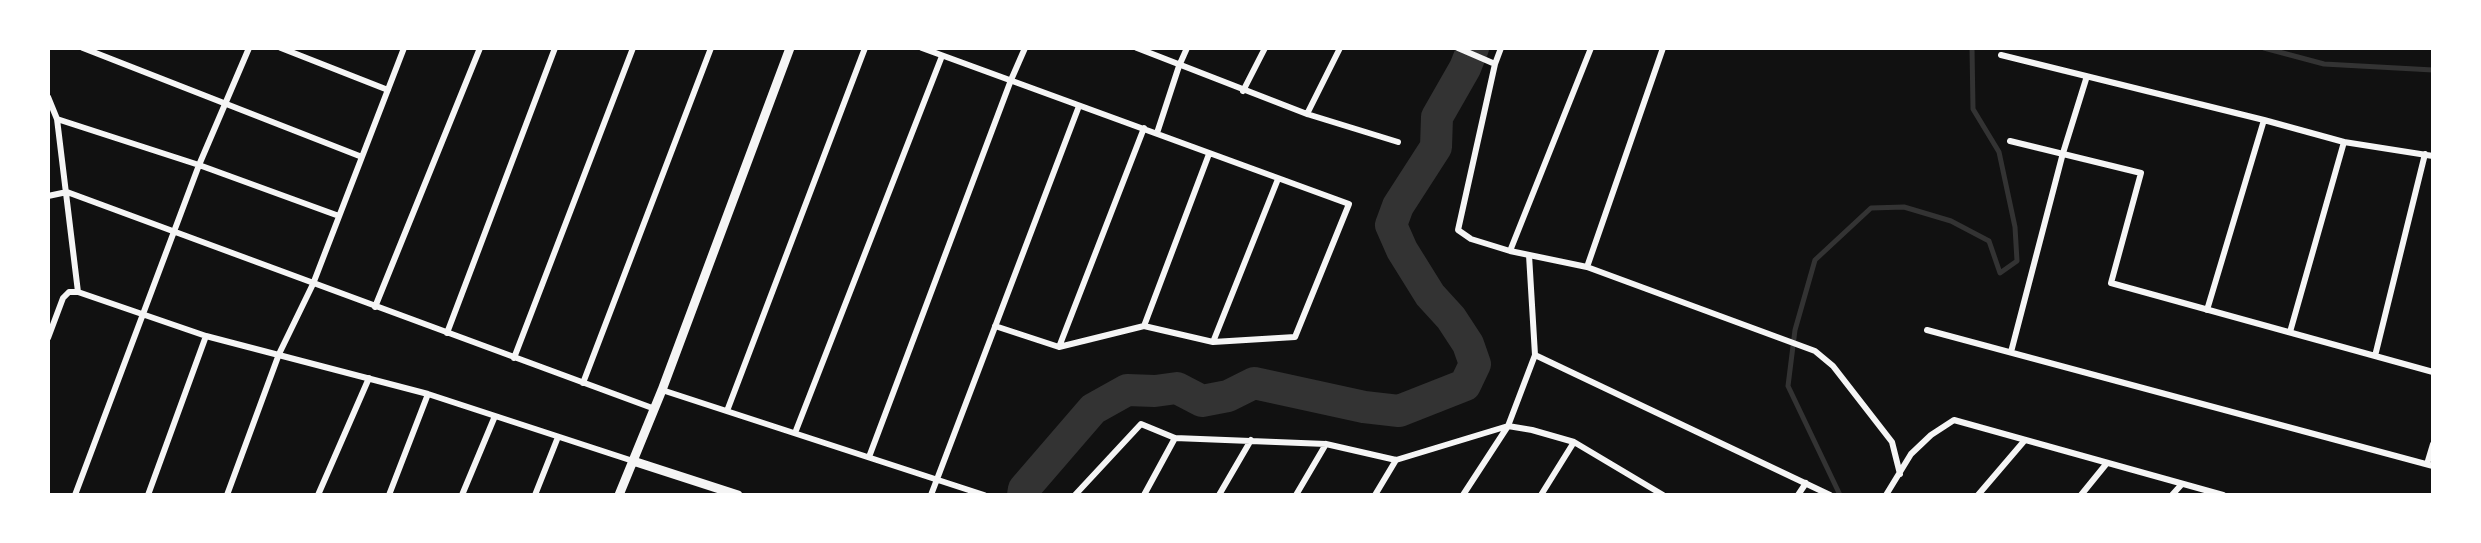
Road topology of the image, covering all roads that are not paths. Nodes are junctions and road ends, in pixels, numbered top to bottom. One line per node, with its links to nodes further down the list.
1 (83, 48): 30 (street)
2 (249, 48): 30 (street)
3 (281, 48): 27 (street)
4 (404, 48): 27 (street)
5 (480, 48): 56 (street)
6 (555, 48): 63 (street)
7 (633, 48): 72 (street)
8 (711, 48): 75 (street)
9 (790, 48): 76 (street)
10 (865, 48): 79 (street)
11 (921, 48): 22 (street)
12 (1025, 48): 26 (street)
13 (1137, 48): 24 (street)
14 (1187, 48): 24 (street)
15 (1265, 48): 28 (street)
16 (1340, 48): 32 (street)
17 (1458, 48): 23 (street)
18 (1501, 48): 23 (street)
19 (1591, 48): 51 (street)
20 (1663, 48): 53 (street)
21 (2001, 55): 25 (street)
22 (942, 56): 26 (street); 82 (street)
23 (1495, 64): 51 (street)
24 (1179, 66): 28 (street); 36 (street)
25 (2087, 76): 34 (street); 40 (street)
26 (1011, 80): 31 (street); 90 (street)
27 (388, 90): 44 (street)
28 (1243, 91): 32 (street)
29 (48, 97): 33 (street)
30 (227, 103): 44 (street); 45 (street)
31 (1079, 106): 35 (street); 59 (street)
32 (1307, 114): 38 (street)
33 (57, 118): 45 (street); 47 (street)
34 (2264, 120): 39 (street); 57 (street)
35 (1144, 129): 36 (street); 67 (street)
36 (1157, 133): 41 (street)
37 (2010, 141): 40 (street)
38 (1398, 142)
39 (2344, 142): 42 (street); 62 (street)
40 (2063, 153): 57 (street); 68 (street)
41 (1209, 154): 46 (street); 60 (street)
42 (2425, 154): 43 (street); 71 (street)
43 (2433, 156)
44 (362, 157): 49 (street)
45 (199, 165): 49 (street); 50 (street)
46 (1278, 179): 66 (street); 66 (street)
47 (67, 192): 48 (street); 50 (street); 55 (street)
48 (48, 196)
49 (339, 216): 54 (street)
50 (174, 234): 54 (street); 58 (street)
51 (1510, 250): 52 (street)
52 (1529, 255): 53 (street); 70 (street)
53 (1587, 267): 95 (street)
54 (313, 284): 56 (street); 69 (street)
55 (78, 292): 58 (street); 65 (street)
56 (375, 307): 63 (street)
57 (2207, 310): 62 (street)
58 (142, 313): 64 (street); 99 (street)
59 (995, 326): 67 (street); 96 (street)
60 (1144, 326): 66 (street); 67 (street)
61 (1927, 330): 68 (street)
62 (2290, 332): 71 (street)
63 (447, 333): 72 (street)
64 (206, 336): 69 (street); 100 (street)
65 (48, 338)
66 (1213, 342)
67 (1059, 347)
68 (2011, 352): 94 (street)
69 (279, 354): 74 (street); 101 (street)
70 (1535, 355): 81 (street); 97 (street)
71 (2375, 356): 73 (street)
72 (514, 358): 75 (street)
73 (2433, 372)
74 (369, 378): 77 (street); 102 (street)
75 (583, 383): 78 (street)
76 (662, 390): 78 (street); 79 (street)
77 (428, 394): 80 (street); 103 (street)
78 (654, 409): 92 (street)
79 (726, 411): 82 (street)
80 (495, 416): 83 (street); 104 (street)
81 (1508, 426): 87 (street); 91 (street); 115 (street)
82 (795, 433): 90 (street)
83 (558, 436): 92 (street); 105 (street)
84 (1175, 438): 85 (street); 110 (street); 111 (street)
85 (1251, 440): 88 (street); 112 (street)
86 (2025, 440): 93 (street); 95 (street); 121 (street)
87 (1574, 442): 116 (street); 117 (street)
88 (1326, 444): 91 (street); 113 (street)
89 (2433, 444): 94 (street)
90 (869, 457): 96 (street)
91 (1396, 460): 114 (street)
92 (633, 461): 106 (street); 107 (street)
93 (2107, 463): 98 (street); 122 (street)
94 (2430, 465)
95 (1900, 474): 120 (street)
96 (937, 479): 108 (street); 109 (street)
97 (1806, 483): 118 (street); 119 (street)
98 (2182, 484): 123 (street); 124 (street)
99 (75, 495)
100 (148, 495)
101 (227, 495)
102 (318, 495)
103 (389, 495)
104 (462, 495)
105 (535, 495)
106 (619, 495)
107 (738, 495)
108 (931, 495)
109 (984, 495)
110 (1074, 495)
111 (1144, 495)
112 (1219, 495)
113 (1296, 495)
114 (1375, 495)
115 (1463, 495)
116 (1541, 495)
117 (1663, 495)
118 (1798, 495)
119 (1830, 495)
120 (1886, 495)
121 (1978, 495)
122 (2081, 495)
123 (2172, 495)
124 (2223, 495)

